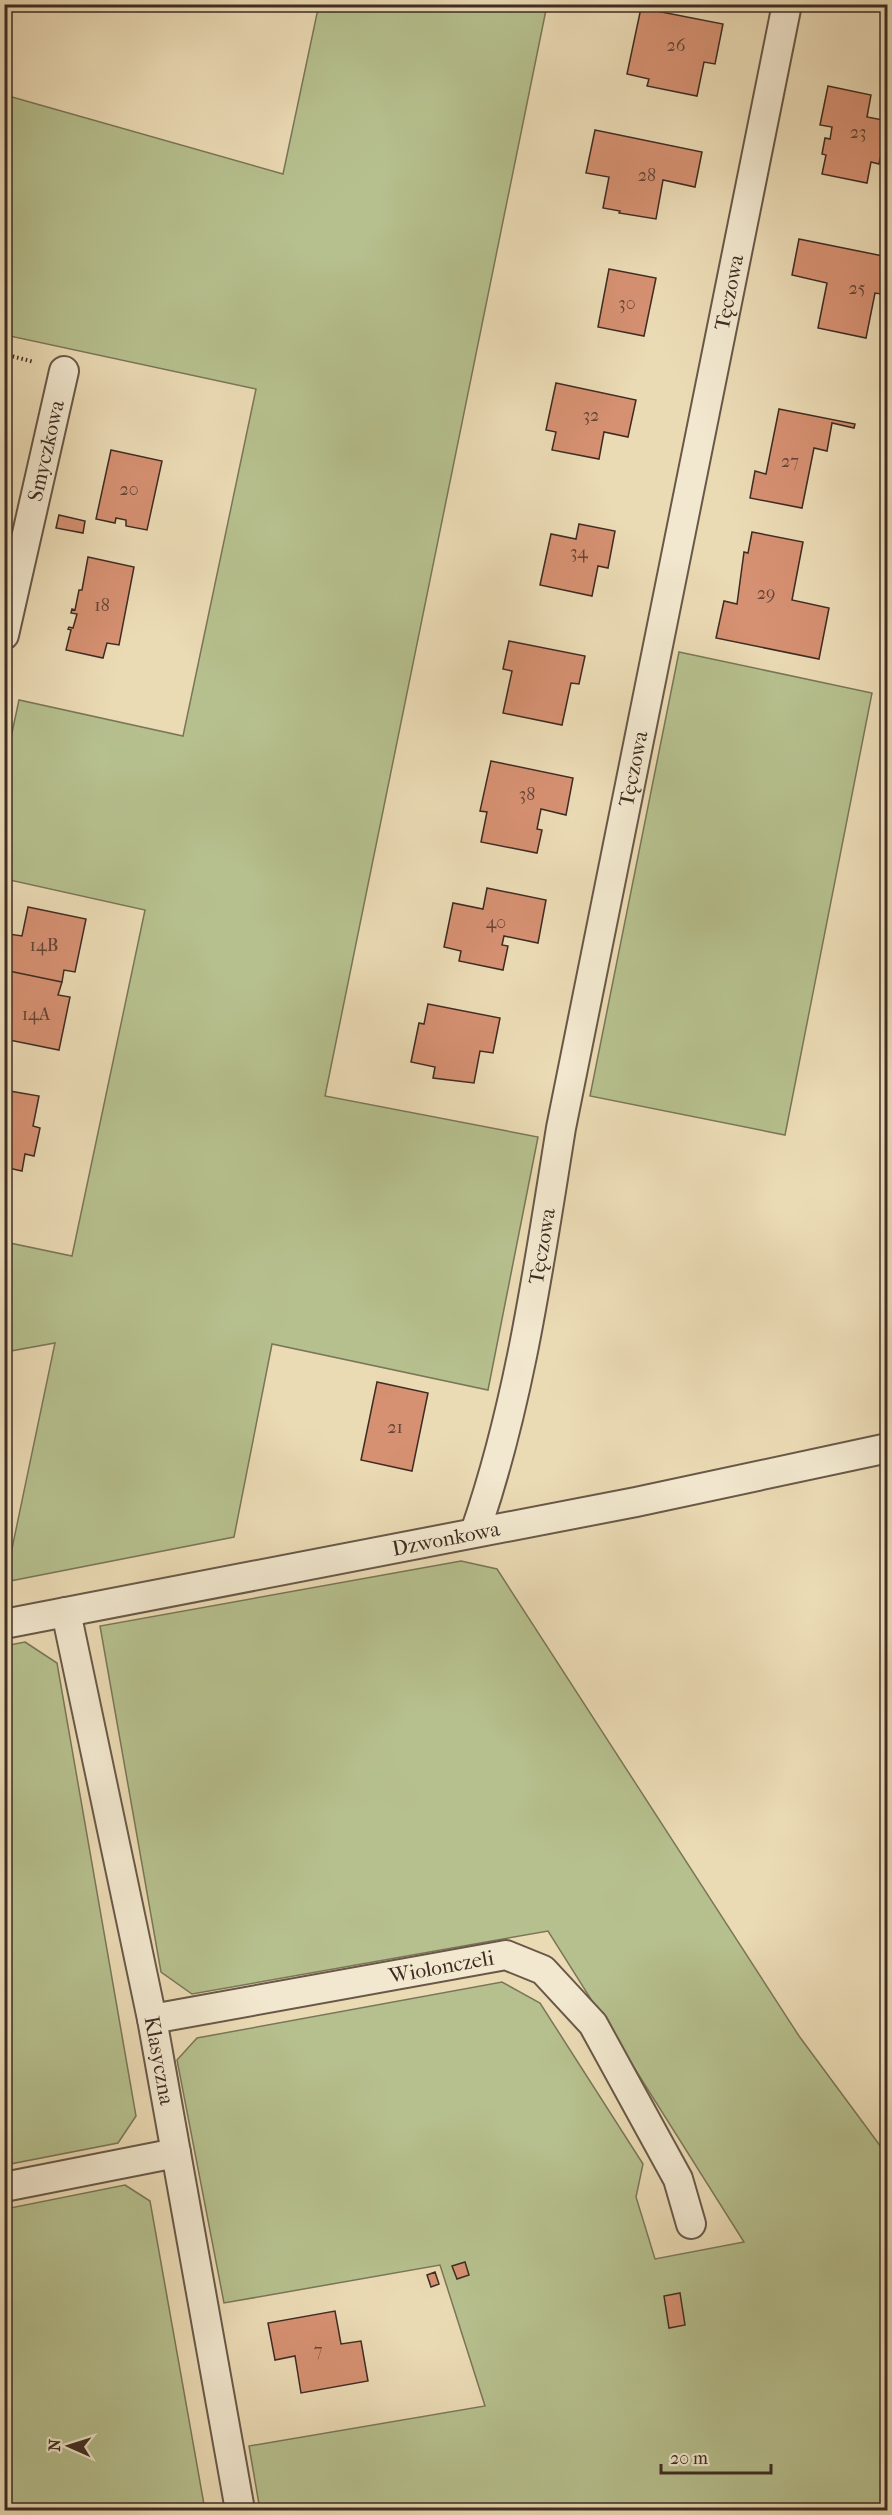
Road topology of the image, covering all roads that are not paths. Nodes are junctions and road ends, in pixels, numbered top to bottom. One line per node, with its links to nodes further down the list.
1 (788, 4): 5 (street, Tęczowa)
2 (64, 371): 3 (street, Smyczkowa)
3 (4, 635)
4 (888, 1448): 5 (street, Dzwonkowa)
5 (475, 1532): 6 (street, Dzwonkowa)
6 (66, 1612): 7 (street, Dzwonkowa); 8 (street, Klasyczna)
7 (4, 1624)
8 (152, 2019): 9 (street, Klasyczna); 11 (street, Wiolonczeli)
9 (176, 2154): 10 (street); 12 (street, Klasyczna)
10 (4, 2187)
11 (691, 2224)
12 (240, 2511)

